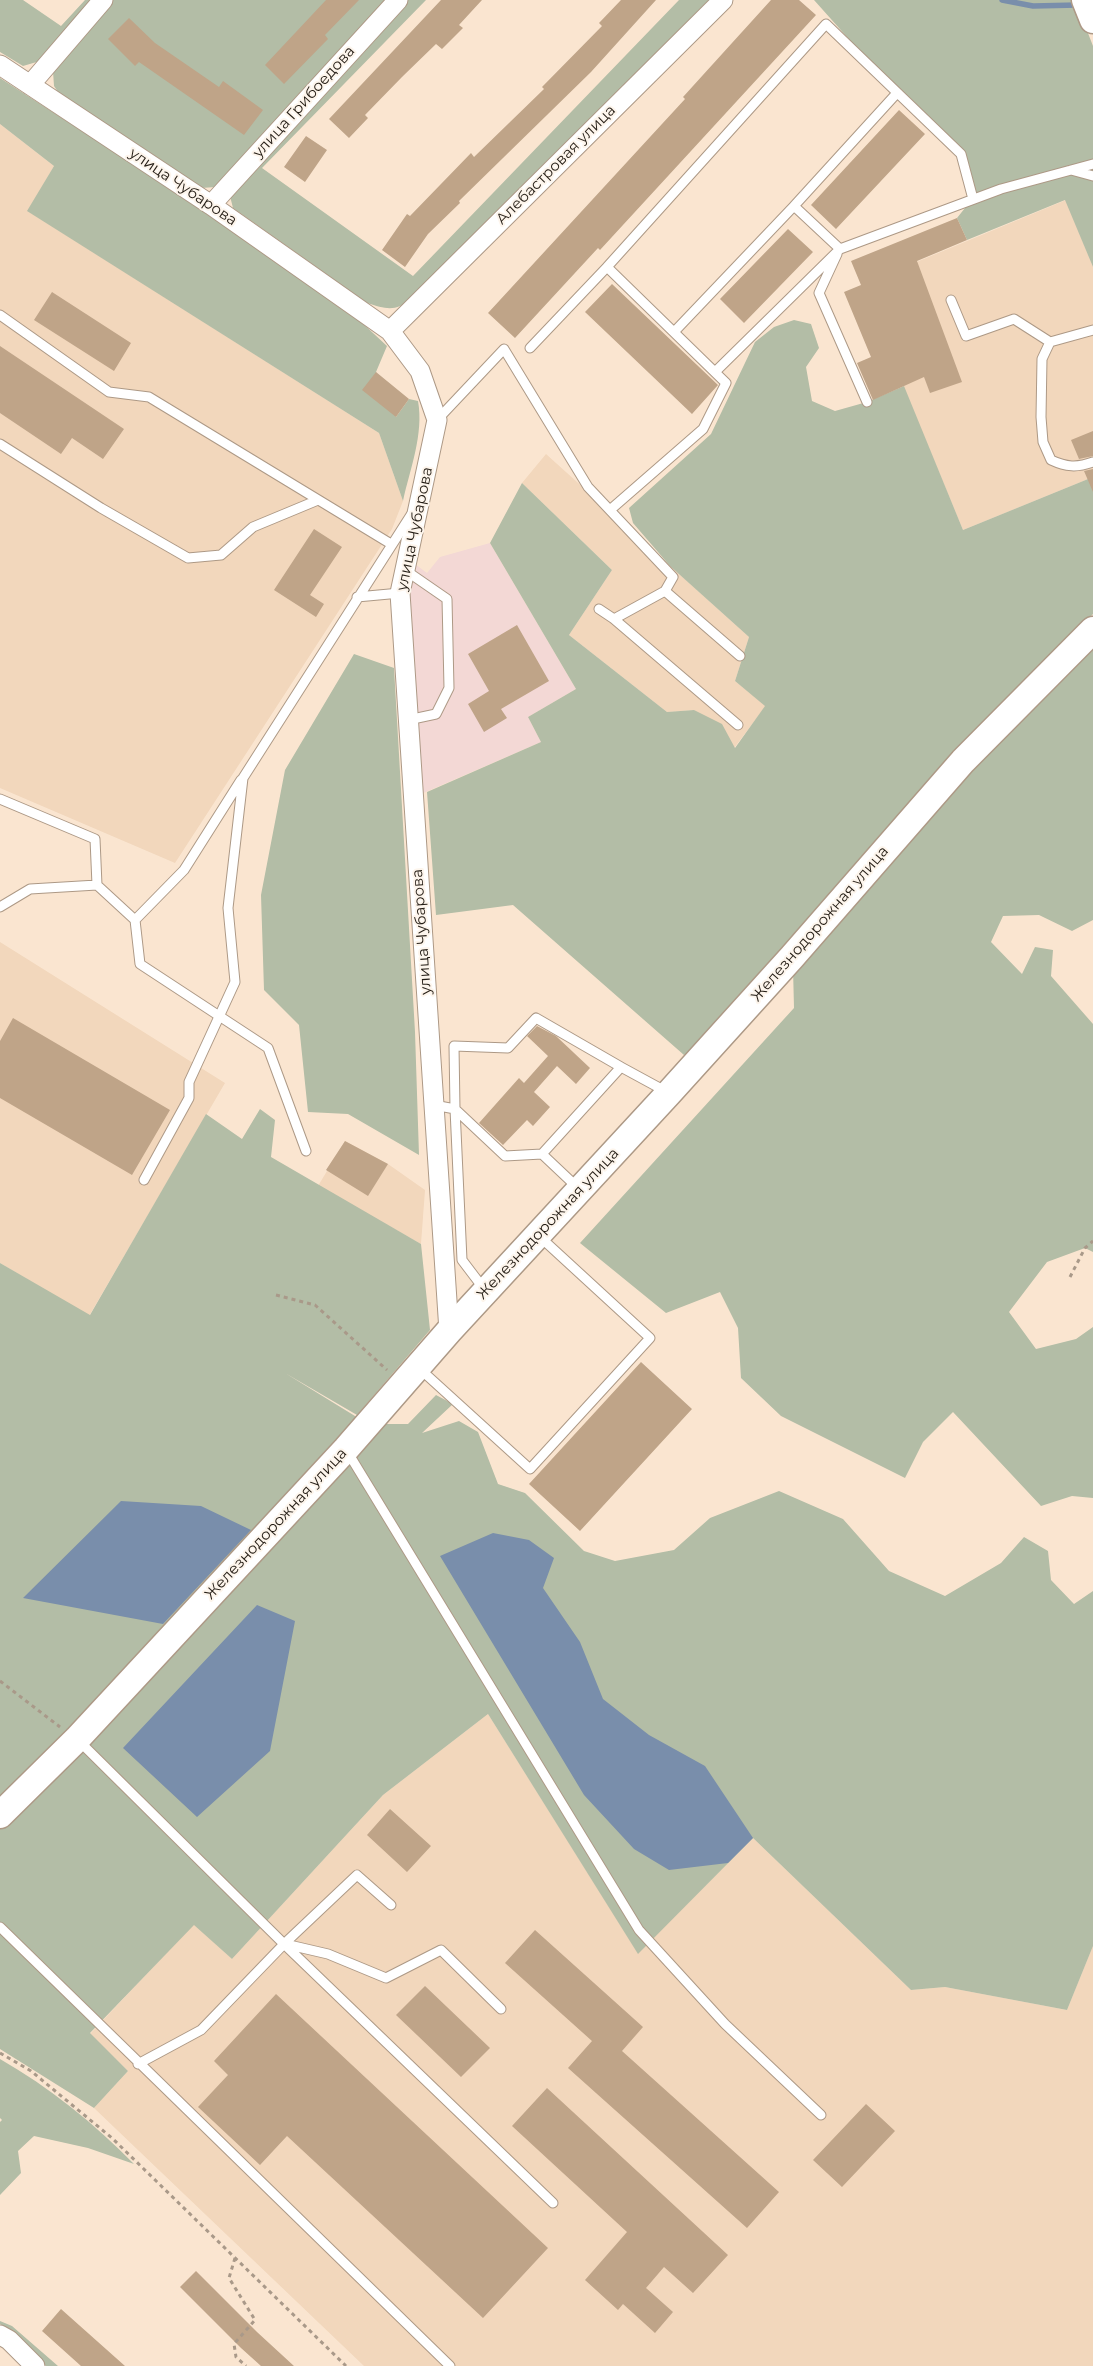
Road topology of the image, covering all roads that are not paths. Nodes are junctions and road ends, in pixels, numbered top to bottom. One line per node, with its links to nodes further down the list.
1 (103, 0): 7 (street)
2 (398, 0): 13 (street, улица Грибоедова)
3 (723, 0): 20 (street, Алебастровая улица)
4 (1085, 0): 5 (street)
5 (1093, 20)
6 (0, 65): 7 (street, улица Чубарова)
7 (30, 85): 13 (street, улица Чубарова)
8 (897, 93): 12 (lane); 14 (lane); 16 (lane)
9 (1093, 164): 10 (lane)
10 (1070, 170): 11 (lane); 12 (lane)
11 (1093, 176)
12 (973, 199): 15 (lane)
13 (211, 205): 20 (street, улица Чубарова)
14 (794, 206): 15 (lane); 21 (lane)
15 (840, 248): 24 (lane); 25 (lane)
16 (607, 267): 21 (lane); 23 (lane)
17 (951, 300): 22 (lane)
18 (0, 315): 29 (lane)
19 (1093, 330): 22 (lane)
20 (390, 331): 26 (street, улица Чубарова)
21 (674, 332): 24 (lane)
22 (1050, 342): 28 (lane)
23 (530, 348)
24 (715, 372): 31 (lane)
25 (867, 402)
26 (437, 420): 30 (street, улица Чубарова); 31 (lane)
27 (0, 444): 29 (lane)
28 (1093, 462)
29 (318, 500): 32 (lane)
30 (420, 500): 32 (lane); 33 (street, улица Чубарова)
31 (610, 510): 34 (lane)
32 (391, 544): 36 (lane)
33 (405, 570): 35 (street, улица Чубарова); 41 (lane)
34 (665, 590): 38 (lane); 40 (lane)
35 (400, 592): 36 (lane); 41 (street, улица Чубарова)
36 (357, 597): 43 (lane)
37 (599, 609): 38 (lane)
38 (614, 618): 42 (lane)
39 (1093, 630): 50 (street, Железнодорожная улица)
40 (740, 656)
41 (408, 720): 51 (street, улица Чубарова)
42 (738, 725)
43 (243, 778): 47 (lane); 48 (lane)
44 (0, 800): 45 (lane)
45 (97, 885): 46 (lane); 47 (lane)
46 (0, 907)
47 (135, 920): 48 (lane)
48 (220, 1018): 53 (lane); 55 (lane)
49 (621, 1066): 50 (lane); 52 (lane); 54 (lane)
50 (670, 1094): 56 (street, Железнодорожная улица)
51 (434, 1105): 52 (lane); 59 (street, улица Чубарова)
52 (456, 1109): 54 (lane); 58 (lane)
53 (306, 1151)
54 (542, 1154): 56 (lane)
55 (144, 1180)
56 (580, 1190): 57 (street, Железнодорожная улица)
57 (538, 1235): 58 (street, Железнодорожная улица); 60 (lane)
58 (486, 1291): 59 (street, Железнодорожная улица)
59 (449, 1331): 60 (street, Железнодорожная улица)
60 (410, 1375): 61 (street, Железнодорожная улица)
61 (346, 1449): 62 (street, Железнодорожная улица); 69 (lane)
62 (77, 1739): 63 (street, Железнодорожная улица); 66 (lane)
63 (0, 1815)
64 (391, 1905): 66 (lane)
65 (0, 1927): 68 (lane)
66 (284, 1944): 67 (lane); 68 (lane); 70 (lane)
67 (501, 2009)
68 (138, 2064): 73 (lane)
69 (822, 2115)
70 (553, 2203)
71 (0, 2334): 72 (street)
72 (35, 2366)
73 (450, 2366)

